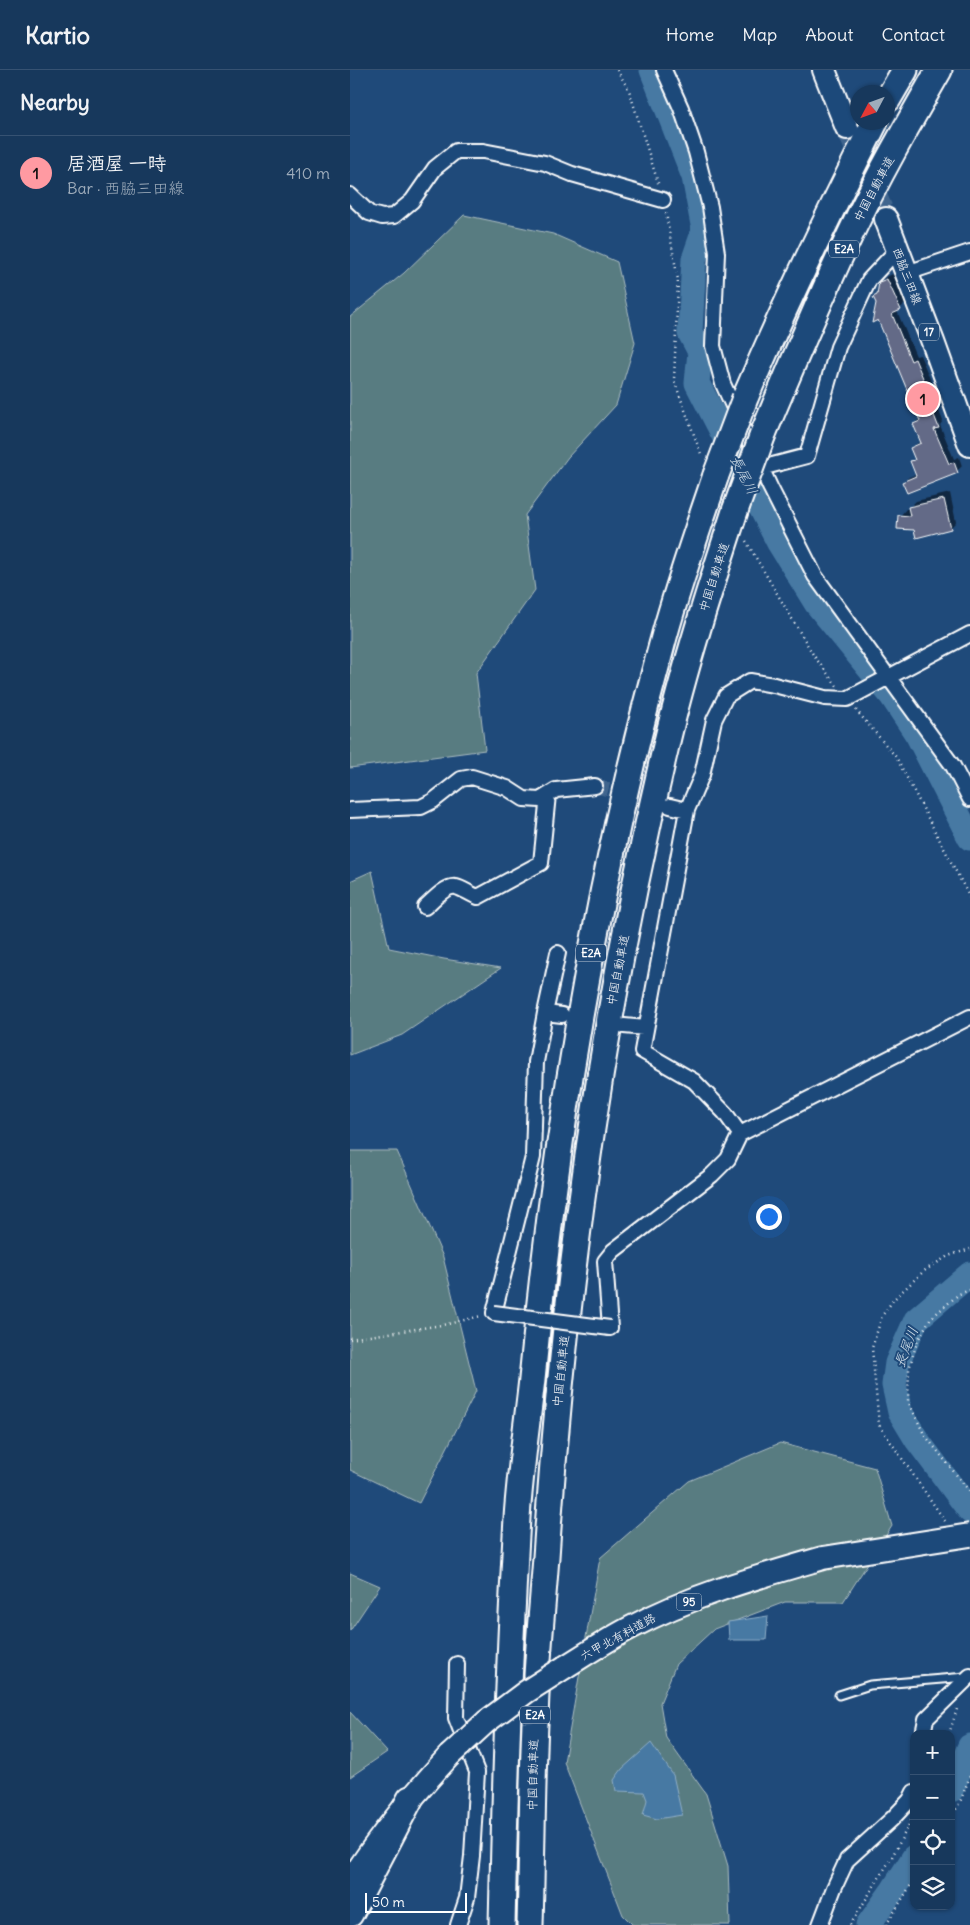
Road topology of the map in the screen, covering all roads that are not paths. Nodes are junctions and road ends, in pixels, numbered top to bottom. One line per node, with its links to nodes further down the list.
1 (664, 70): 15 (street)
2 (824, 70): 6 (main road)
3 (904, 70): 5 (highway)
4 (939, 70): 45 (highway, 中国自動車道 / E2A, bridge)
5 (895, 86)
6 (848, 128)
7 (871, 130): 44 (highway, E2A, bridge)
8 (350, 195): 9 (street)
9 (664, 200)
10 (886, 219): 11 (main road, 西脇三田線 / 17)
11 (897, 250): 13 (main road, 西脇三田線 / 17); 15 (street)
12 (970, 252): 13 (street)
13 (907, 274): 14 (main road, 西脇三田線 / 17)
14 (970, 445)
15 (761, 468): 17 (street)
16 (970, 634): 17 (street)
17 (889, 678): 20 (street); 23 (street)
18 (595, 786): 19 (street)
19 (548, 795): 22 (street); 24 (street)
20 (970, 799)
21 (670, 806): 23 (street)
22 (350, 810)
23 (687, 810): 30 (street)
24 (425, 906)
25 (558, 953): 26 (street)
26 (545, 1013): 27 (street); 31 (street, bridge)
27 (562, 1015)
28 (970, 1017): 31 (street)
29 (624, 1026): 30 (street)
30 (646, 1028): 31 (street)
31 (740, 1134)
32 (970, 1536): 37 (main road, 六甲北有料道路 / 95, bridge)
33 (457, 1664): 43 (street)
34 (969, 1676): 35 (lane); 36 (street)
35 (839, 1695)
36 (924, 1730)
37 (410, 1799): 39 (main road, 六甲北有料道路 / 95); 42 (highway)
38 (910, 1800): 46 (street)
39 (369, 1852): 40 (highway); 41 (main road, 六甲北有料道路 / 95)
40 (350, 1874)
41 (350, 1882)
42 (350, 1914)
43 (458, 1925)
44 (502, 1925)
45 (530, 1925)
46 (820, 1925)

